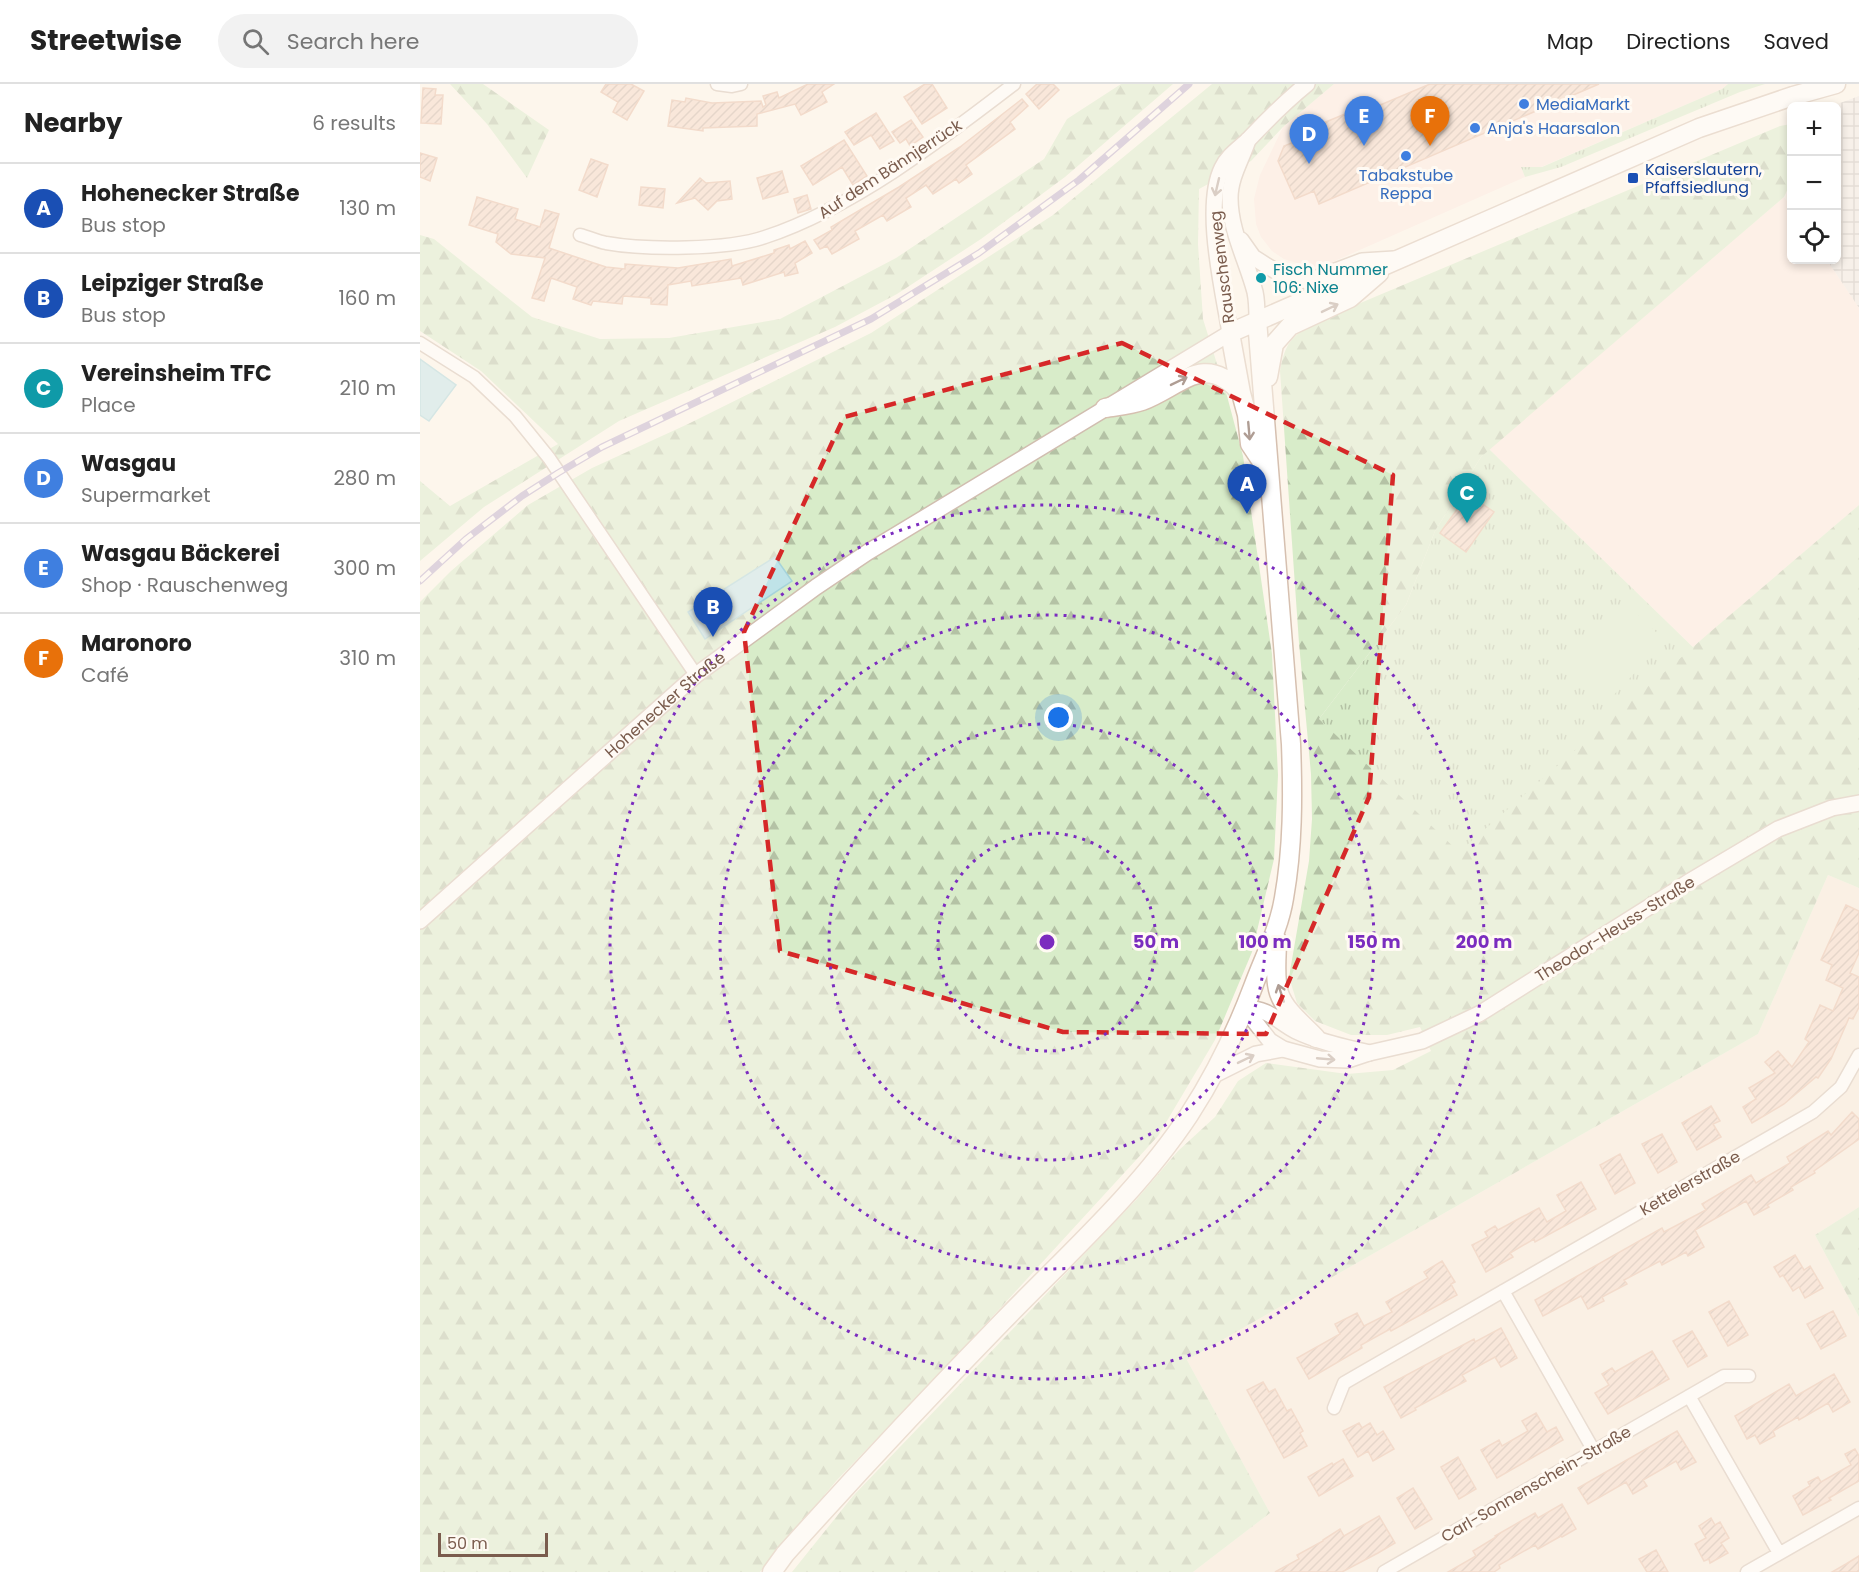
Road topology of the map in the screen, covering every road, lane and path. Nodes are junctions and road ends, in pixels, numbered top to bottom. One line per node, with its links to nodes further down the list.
1 (717, 84): 2 (street)
2 (741, 84)
3 (1014, 84): 8 (street, Auf dem Bännjerrück)
4 (1307, 84): 6 (street, Rauschenweg)
5 (1836, 84): 9 (main road, Hohenecker Straße)
6 (1248, 140): 7 (street, Rauschenweg); 11 (street, Rauschenweg, one-way to 11)
7 (1234, 230): 9 (street); 10 (street, Rauschenweg)
8 (580, 235)
9 (1397, 259): 10 (main road, Hohenecker Straße); 14 (main road, one-way to 9)
10 (1257, 320): 11 (main road, Hohenecker Straße); 14 (main road)
11 (1230, 333): 13 (main road); 15 (street, Hohenecker Straße)
12 (420, 343): 17 (street)
13 (1241, 393): 15 (main road, one-way to 13); 16 (main road, one-way to 16)
14 (1264, 397): 16 (main road)
15 (1105, 408): 17 (street, Hohenecker Straße)
16 (1269, 472): 20 (main road)
17 (696, 675): 19 (street, Hohenecker Straße)
18 (1859, 803): 24 (street, Theodor-Heuss-Straße)
19 (420, 921)
20 (1277, 928): 21 (main road); 22 (main road, one-way to 20)
21 (1245, 1009): 22 (street, Theodor-Heuss-Straße); 23 (street, Theodor-Heuss-Straße); 26 (main road)
22 (1316, 1038): 24 (street, Theodor-Heuss-Straße)
23 (1283, 1049): 24 (street, Theodor-Heuss-Straße, one-way to 24); 26 (street, one-way to 23)
24 (1370, 1053)
25 (1859, 1054): 27 (street, Kettelerstraße)
26 (1212, 1076): 34 (main road)
27 (1503, 1292): 30 (street, Kettelerstraße); 31 (street)
28 (1749, 1376): 29 (street, Carl-Sonnenschein-Straße)
29 (1689, 1396): 31 (street, Carl-Sonnenschein-Straße); 33 (street)
30 (1334, 1408)
31 (1594, 1451): 35 (street, Carl-Sonnenschein-Straße)
32 (1859, 1508): 33 (street)
33 (1779, 1553): 36 (street)
34 (772, 1572)
35 (1384, 1572)
36 (1747, 1572)

